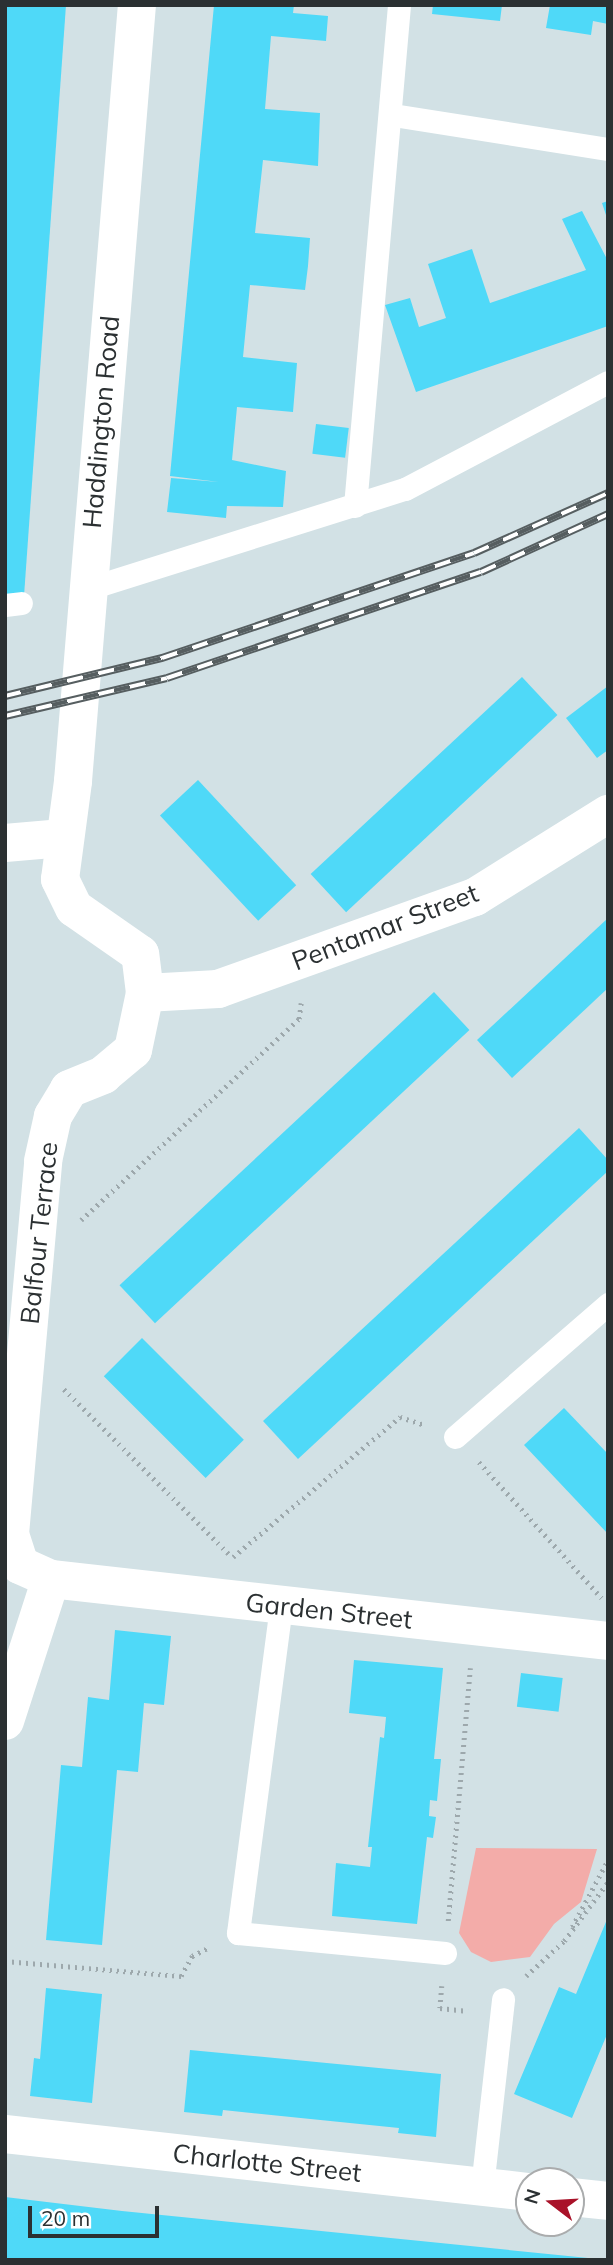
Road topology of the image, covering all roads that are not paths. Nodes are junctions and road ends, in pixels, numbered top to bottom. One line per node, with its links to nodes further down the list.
1 (138, 5): 7 (street, Haddington Road)
2 (400, 5): 3 (lane)
3 (393, 115): 4 (lane); 6 (lane)
4 (608, 149)
5 (608, 382): 6 (lane)
6 (355, 506): 7 (lane)
7 (87, 596): 9 (street, Haddington Road)
8 (608, 814): 11 (street, Pentamar Street)
9 (64, 838): 10 (street); 11 (street, Balfour Terrace)
10 (5, 843)
11 (145, 993): 14 (street, Balfour Terrace)
12 (608, 1304): 13 (lane)
13 (456, 1437)
14 (51, 1579): 15 (street, Garden Street); 17 (street)
15 (281, 1606): 16 (street, Garden Street); 18 (lane)
16 (608, 1641)
17 (5, 1721)
18 (445, 1953)
19 (501, 2007): 21 (lane)
20 (5, 2134): 21 (street, Charlotte Street)
21 (481, 2187): 22 (street, Charlotte Street)
22 (515, 2191)
23 (585, 2199): 24 (street)
24 (608, 2201)

